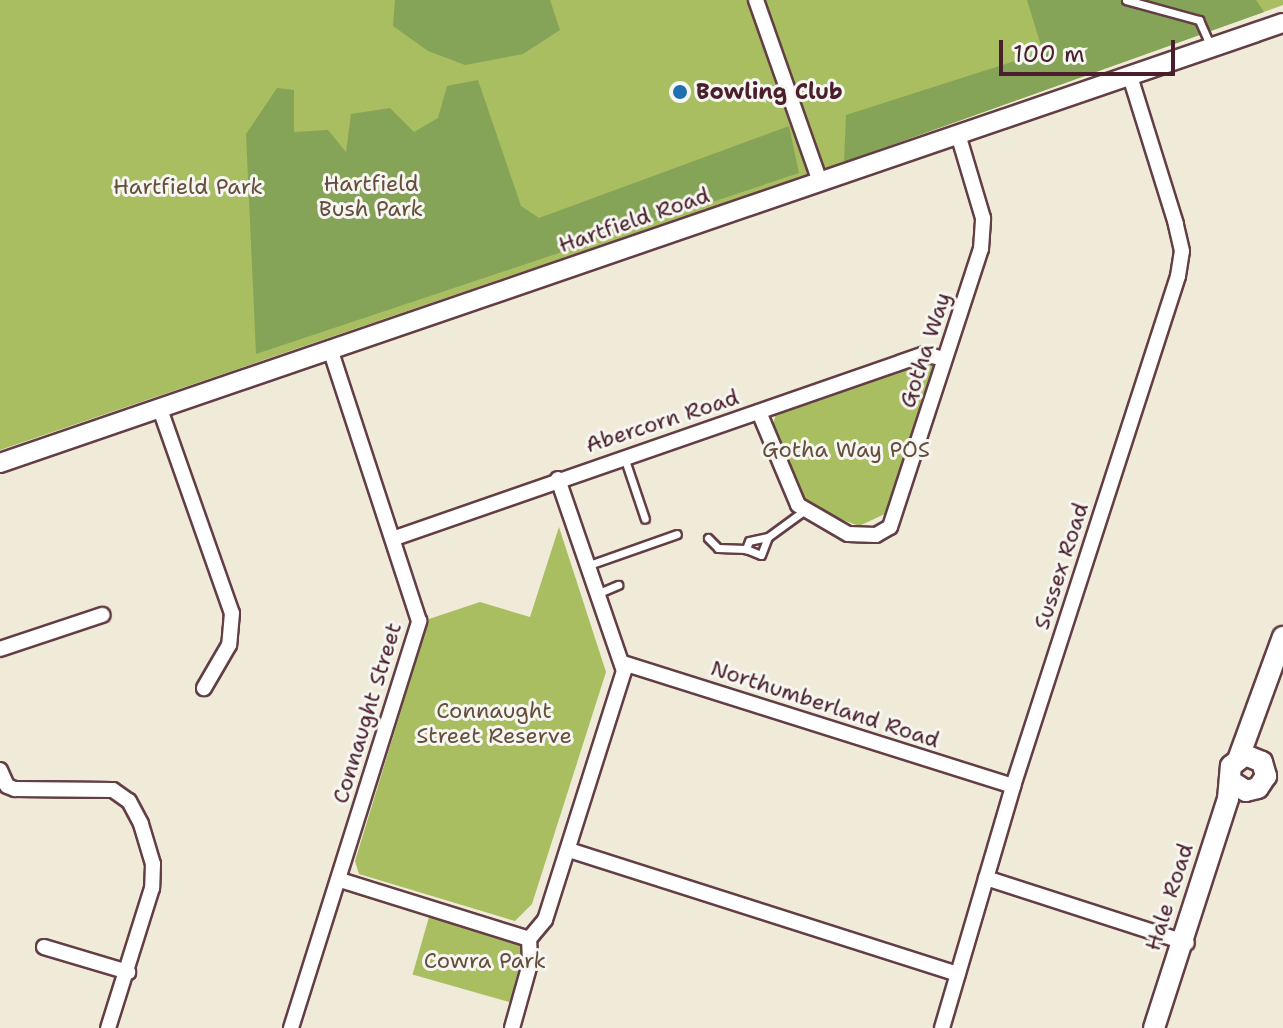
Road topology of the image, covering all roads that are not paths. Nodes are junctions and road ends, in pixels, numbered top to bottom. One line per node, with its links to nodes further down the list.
1 (756, 0): 7 (street)
2 (1126, 0): 4 (lane)
3 (1283, 23): 4 (street, Hartfield Road)
4 (1211, 47): 5 (street, Hartfield Road)
5 (1125, 77): 6 (street, Hartfield Road); 34 (street, Sussex Road)
6 (953, 136): 7 (street, Hartfield Road); 9 (street, Gotha Way)
7 (820, 182): 8 (street, Hartfield Road)
8 (325, 350): 10 (street, Hartfield Road); 19 (street, Connaught Street)
9 (944, 359): 11 (street, Abercorn Road); 15 (street, Gotha Way)
10 (160, 409): 13 (street, Hartfield Road); 29 (street)
11 (759, 412): 12 (street, Abercorn Road); 15 (street, Gotha Way)
12 (624, 457): 14 (street, Abercorn Road); 16 (lane)
13 (0, 463)
14 (558, 479): 19 (street, Abercorn Road); 22 (street)
15 (805, 510): 18 (lane)
16 (645, 519)
17 (677, 534): 22 (lane)
18 (768, 537): 21 (lane); 21 (lane)
19 (395, 538): 38 (street, Connaught Street)
20 (708, 538): 21 (lane)
21 (746, 549)
22 (589, 565): 24 (street)
23 (618, 585): 24 (lane)
24 (599, 593): 28 (street)
25 (102, 615): 27 (street)
26 (1283, 637): 30 (main road)
27 (0, 649)
28 (623, 663): 34 (street, Northumberland Road); 36 (street)
29 (204, 688)
30 (1253, 759): 32 (main road); 35 (main road); 35 (main road)
31 (0, 770): 42 (street)
32 (1283, 771)
33 (1283, 781): 35 (main road)
34 (1013, 786): 37 (street, Sussex Road)
35 (1246, 787): 40 (main road, Hale Road)
36 (569, 850): 39 (street); 43 (street)
37 (986, 878): 40 (street); 43 (street, Sussex Road)
38 (340, 880): 39 (street); 45 (street, Connaught Street)
39 (529, 939): 46 (street)
40 (1184, 942): 48 (main road, Hale Road); 49 (main road, Hale Road)
41 (44, 947): 42 (street)
42 (128, 972): 44 (street)
43 (958, 974): 47 (street, Sussex Road)
44 (108, 1028)
45 (291, 1028)
46 (512, 1028)
47 (942, 1028)
48 (1154, 1028)
49 (1161, 1028)

